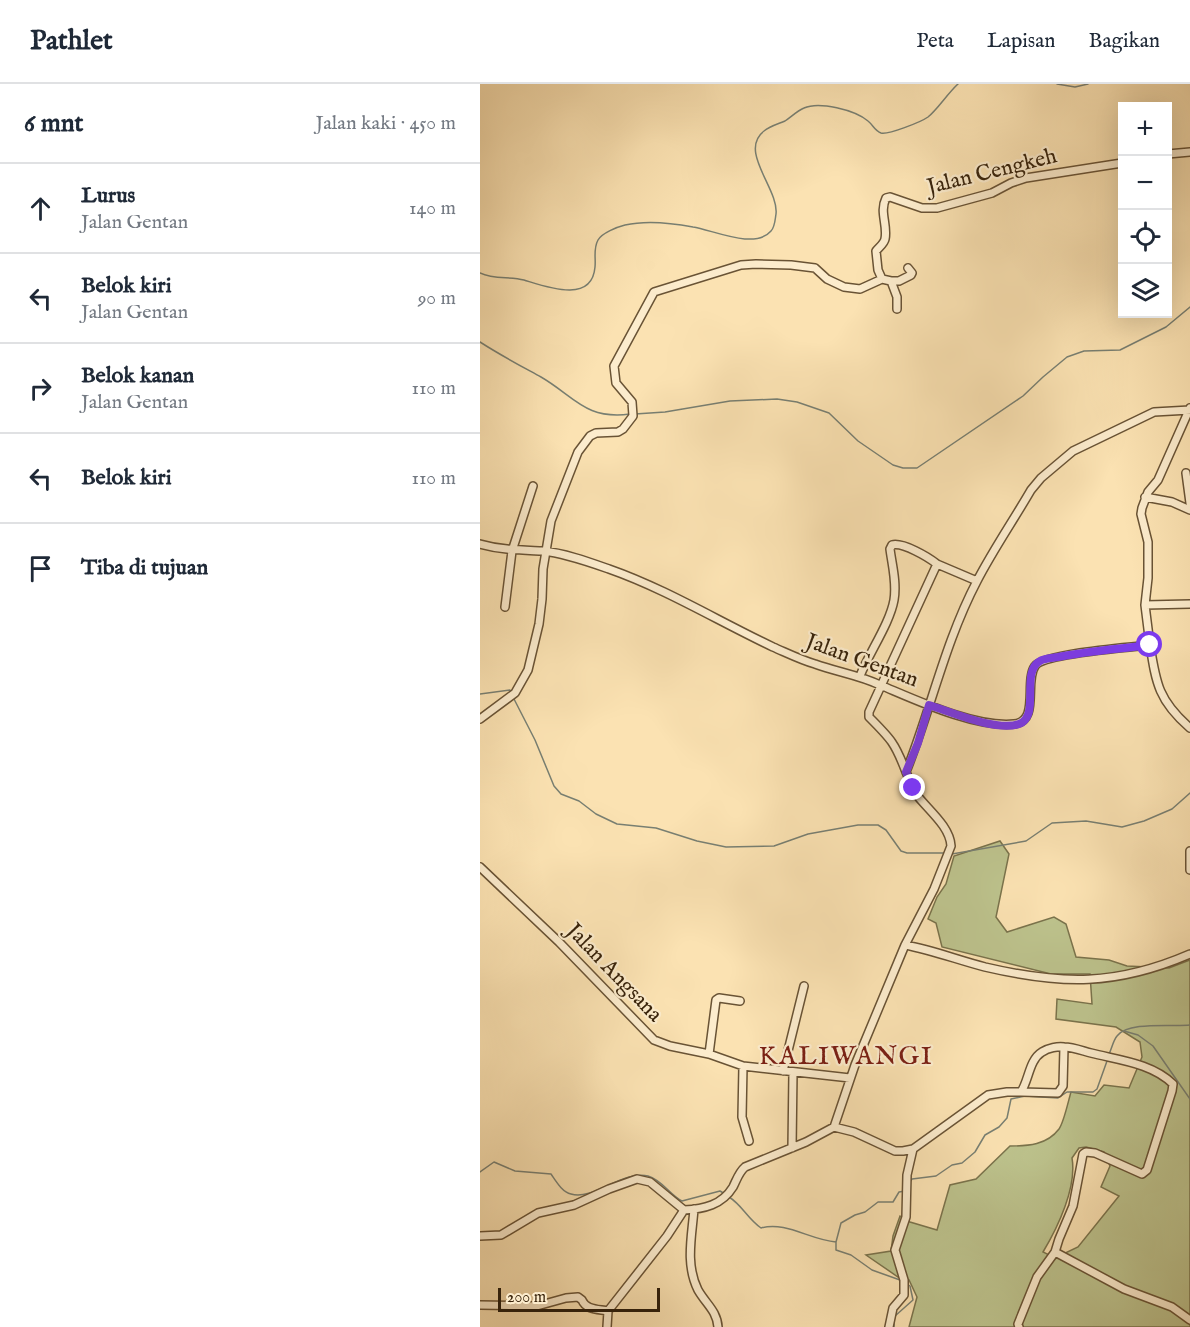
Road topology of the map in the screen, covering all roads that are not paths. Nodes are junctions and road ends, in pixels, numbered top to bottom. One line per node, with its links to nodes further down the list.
1 (1190, 152): 2 (street)
2 (1172, 154)
3 (1118, 164): 5 (street, Jalan Cengkeh)
4 (908, 268): 6 (street)
5 (882, 279): 6 (street); 16 (street)
6 (891, 282): 7 (street)
7 (897, 309)
8 (1190, 409): 11 (street); 18 (street)
9 (1186, 473): 12 (street)
10 (532, 486): 15 (street)
11 (1145, 497): 13 (street); 20 (street)
12 (1190, 503)
13 (1190, 510)
14 (480, 544): 15 (street, Jalan Gentan)
15 (512, 551): 16 (street, Jalan Gentan); 21 (street)
16 (545, 551): 23 (street, Jalan Gentan); 26 (street)
17 (937, 564): 18 (street); 23 (street); 24 (street)
18 (977, 581): 25 (street)
19 (1190, 604): 20 (street)
20 (1145, 605): 22 (street)
21 (505, 607)
22 (1150, 645): 25 (street, Jalan Gentan); 27 (street)
23 (860, 676): 24 (street, Jalan Gentan)
24 (880, 685): 25 (street, Jalan Gentan); 28 (street)
25 (929, 705): 28 (street)
26 (480, 719)
27 (1190, 728)
28 (906, 772): 32 (street)
29 (1190, 851): 31 (street)
30 (480, 867): 37 (street, Jalan Angsana)
31 (1190, 870)
32 (905, 945): 33 (street); 41 (street)
33 (1190, 954)
34 (804, 986): 39 (street)
35 (740, 1001): 37 (street)
36 (1064, 1047): 42 (street); 42 (street); 50 (street)
37 (709, 1054): 38 (street, Jalan Angsana)
38 (743, 1066): 39 (street, Jalan Angsana); 44 (street)
39 (783, 1071): 40 (street, Jalan Angsana)
40 (793, 1072): 41 (street, Jalan Angsana); 45 (street)
41 (850, 1078): 43 (street)
42 (1021, 1092): 46 (street)
43 (834, 1127): 45 (street); 46 (street)
44 (749, 1141)
45 (792, 1148): 47 (street)
46 (913, 1149): 56 (street)
47 (694, 1209): 48 (street); 55 (street)
48 (684, 1210): 49 (street); 52 (street)
49 (480, 1236)
50 (1055, 1252): 53 (street); 57 (street)
51 (480, 1305): 52 (street)
52 (608, 1311): 54 (street)
53 (1190, 1320)
54 (607, 1327)
55 (718, 1327)
56 (889, 1327)
57 (1019, 1327)

